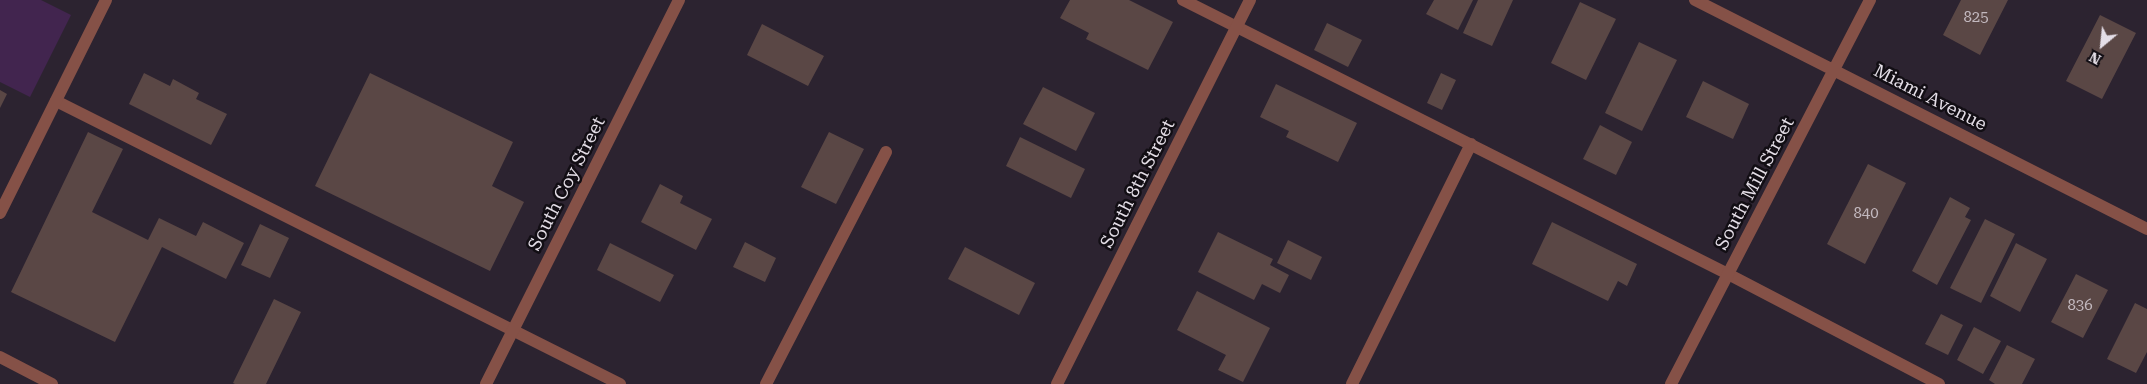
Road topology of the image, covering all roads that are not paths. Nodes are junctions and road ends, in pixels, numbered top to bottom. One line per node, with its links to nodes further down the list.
1 (106, 0): 9 (street)
2 (679, 0): 15 (street, South Coy Street)
3 (1183, 0): 7 (street)
4 (1250, 0): 7 (street, South 8th Street)
5 (1695, 0): 8 (street, Miami Avenue)
6 (1870, 0): 8 (street, South Mill Street)
7 (1236, 27): 10 (street); 22 (street, South 8th Street)
8 (1835, 69): 13 (street, Miami Avenue); 14 (street, South Mill Street)
9 (56, 101): 12 (street); 15 (street)
10 (1470, 144): 14 (street); 23 (street)
11 (886, 152): 21 (street)
12 (0, 213)
13 (2147, 229)
14 (1728, 274): 17 (street); 24 (street, South Mill Street)
15 (513, 330): 19 (street, South Coy Street); 20 (street)
16 (0, 357): 18 (street)
17 (1936, 383)
18 (52, 384)
19 (486, 384)
20 (620, 384)
21 (766, 384)
22 (1057, 384)
23 (1352, 384)
24 (1671, 384)

